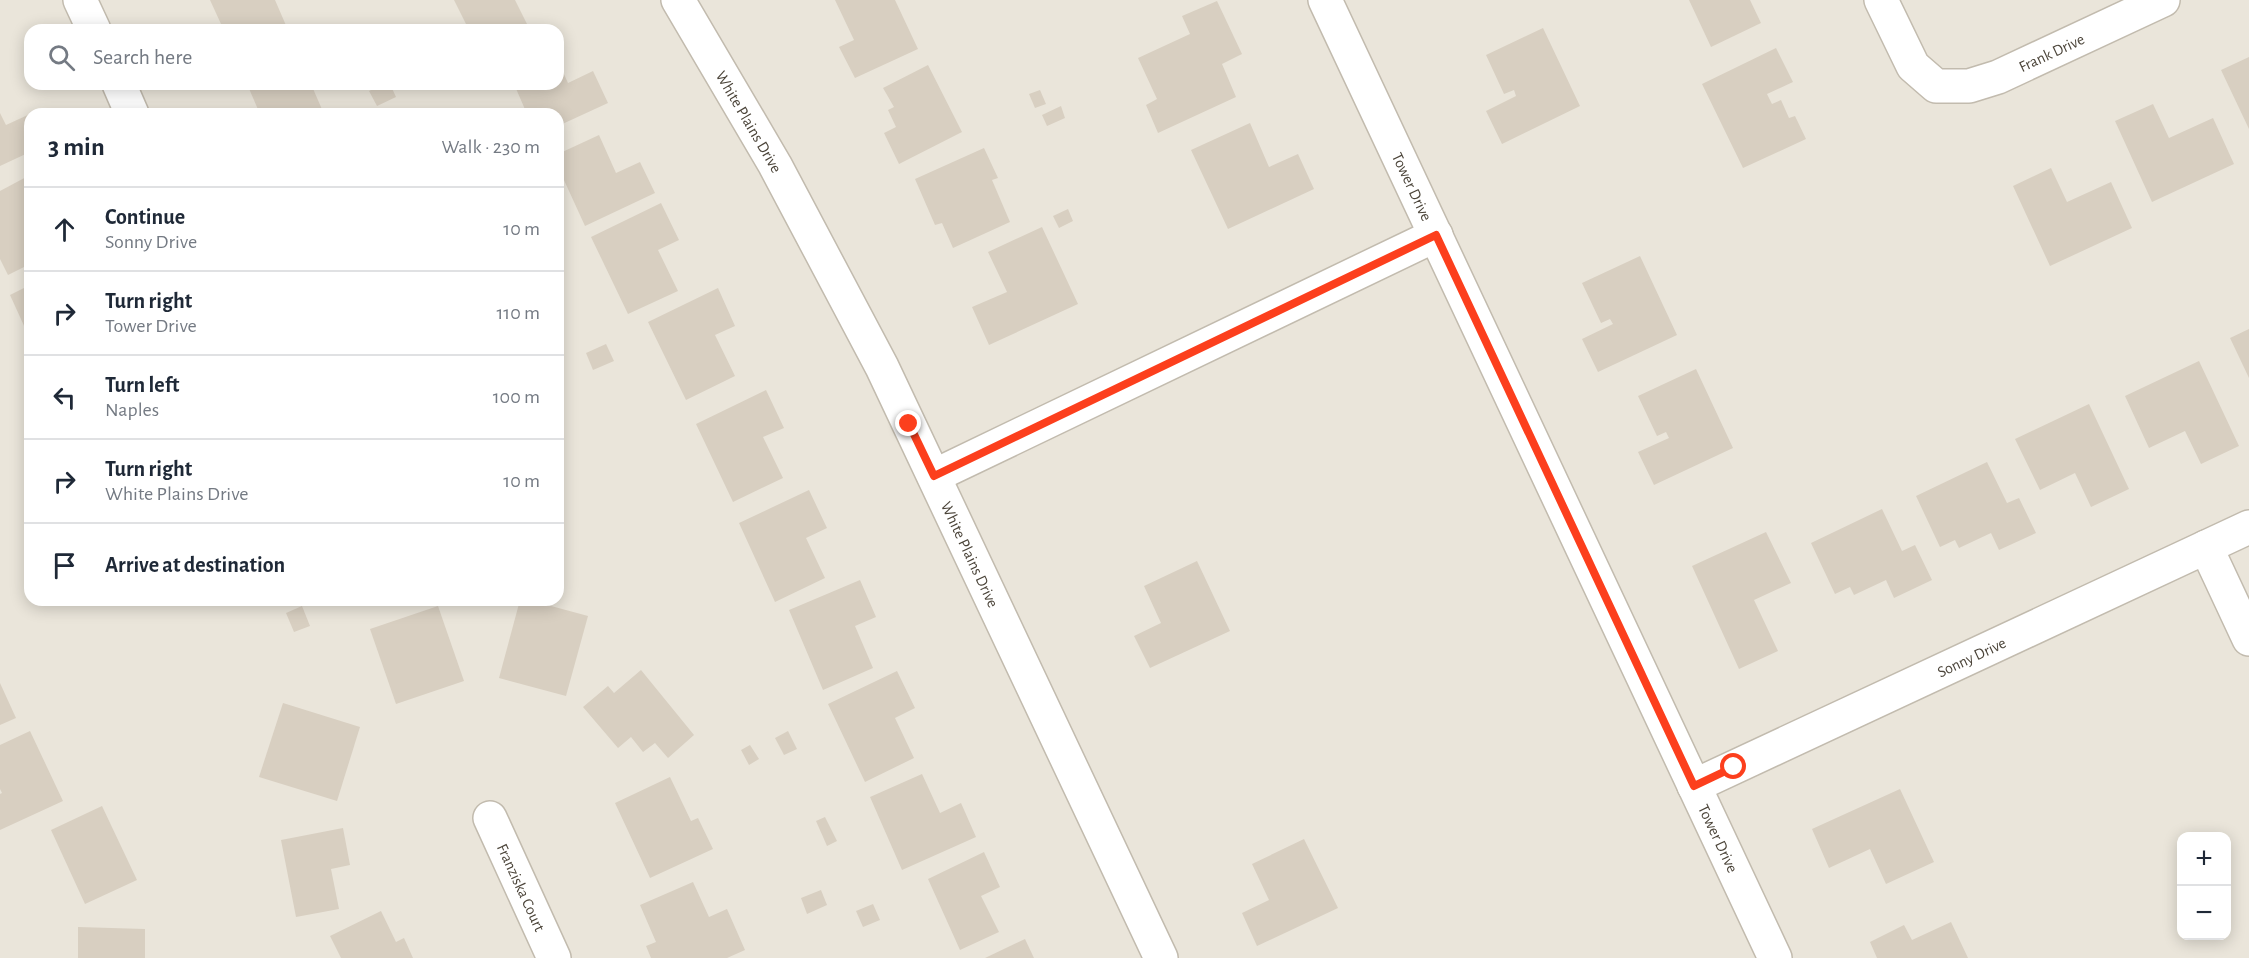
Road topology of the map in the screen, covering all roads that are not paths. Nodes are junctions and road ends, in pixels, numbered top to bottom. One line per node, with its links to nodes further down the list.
1 (80, 0): 6 (street)
2 (678, 0): 10 (street, White Plains Drive)
3 (1325, 0): 9 (street, Tower Drive)
4 (1881, 0): 5 (street, Frank Drive)
5 (2163, 0)
6 (91, 24)
7 (122, 90): 8 (street)
8 (129, 108)
9 (1436, 235): 10 (street); 14 (street, Tower Drive)
10 (934, 476): 17 (street, White Plains Drive)
11 (2249, 527): 12 (street, Sonny Drive)
12 (2206, 547): 13 (street); 14 (street, Sonny Drive)
13 (2249, 639)
14 (1694, 786): 18 (street, Tower Drive)
15 (490, 818): 16 (street, Franziska Court)
16 (554, 958)
17 (1161, 958)
18 (1775, 958)

